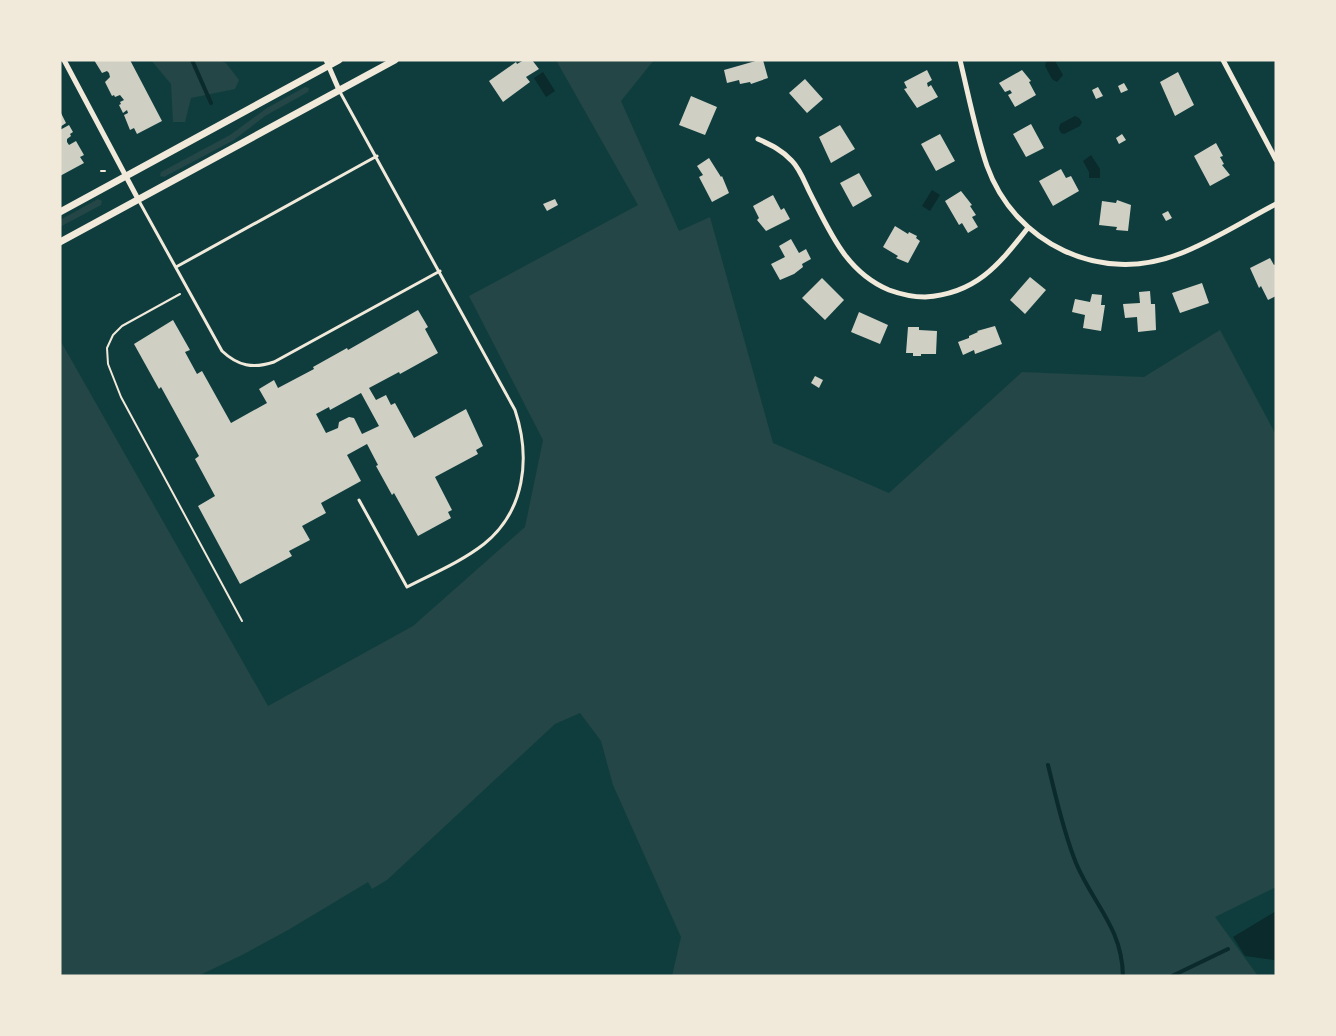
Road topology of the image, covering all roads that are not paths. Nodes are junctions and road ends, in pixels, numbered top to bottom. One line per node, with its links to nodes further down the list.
1 (339, 60): 6 (street)
2 (395, 60): 8 (street)
3 (960, 60): 16 (street)
4 (1223, 60): 11 (street)
5 (65, 62): 7 (street); 12 (street)
6 (327, 63): 8 (street); 12 (street)
7 (60, 68)
8 (339, 90): 10 (lane); 13 (street)
9 (758, 139): 16 (street)
10 (377, 156): 18 (lane); 19 (lane)
11 (1276, 160)
12 (125, 177): 13 (street); 15 (street)
13 (138, 199): 17 (street); 18 (lane)
14 (1276, 204): 16 (street)
15 (60, 212)
16 (1027, 229)
17 (60, 242)
18 (175, 267): 19 (lane)
19 (440, 271): 20 (lane)
20 (359, 500)

